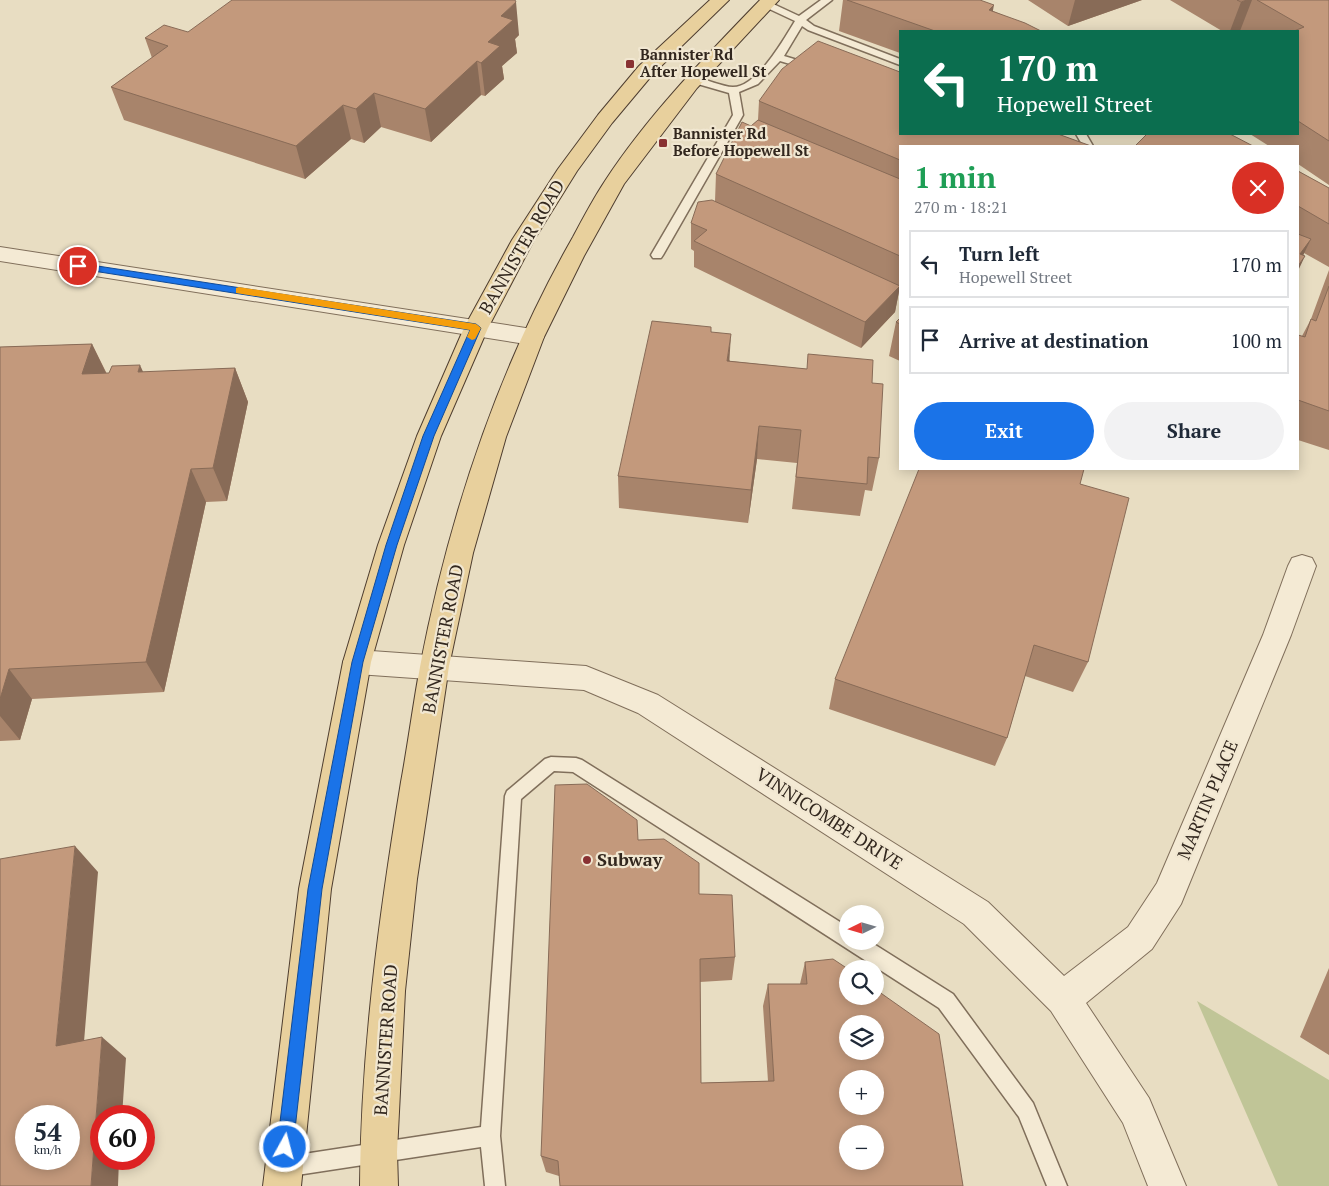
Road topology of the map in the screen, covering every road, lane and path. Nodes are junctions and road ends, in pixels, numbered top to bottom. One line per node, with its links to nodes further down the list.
1 (720, 0): 12 (main road, BANNISTER ROAD)
2 (827, 0): 4 (lane)
3 (768, 2): 4 (lane); 8 (main road, BANNISTER ROAD)
4 (800, 20): 5 (lane); 6 (lane)
5 (778, 57): 7 (lane); 9 (lane)
6 (899, 62)
7 (821, 71)
8 (694, 80): 9 (lane); 13 (main road, BANNISTER ROAD)
9 (734, 91): 11 (lane)
10 (0, 254): 12 (street)
11 (657, 255)
12 (476, 328): 13 (street); 15 (main road, BANNISTER ROAD)
13 (532, 337): 16 (main road, BANNISTER ROAD)
14 (1302, 566): 19 (street, MARTIN PLACE)
15 (358, 662): 16 (street, VINNICOMBE DRIVE); 22 (main road, BANNISTER ROAD)
16 (435, 666): 19 (street, VINNICOMBE DRIVE); 21 (main road, BANNISTER ROAD)
17 (839, 932): 20 (lane)
18 (866, 950): 25 (lane)
19 (1063, 999): 26 (street, VINNICOMBE DRIVE)
20 (490, 1136): 21 (lane); 24 (lane)
21 (379, 1152): 22 (lane); 23 (main road, BANNISTER ROAD)
22 (282, 1176)
23 (379, 1186)
24 (495, 1186)
25 (1057, 1186)
26 (1167, 1186)

